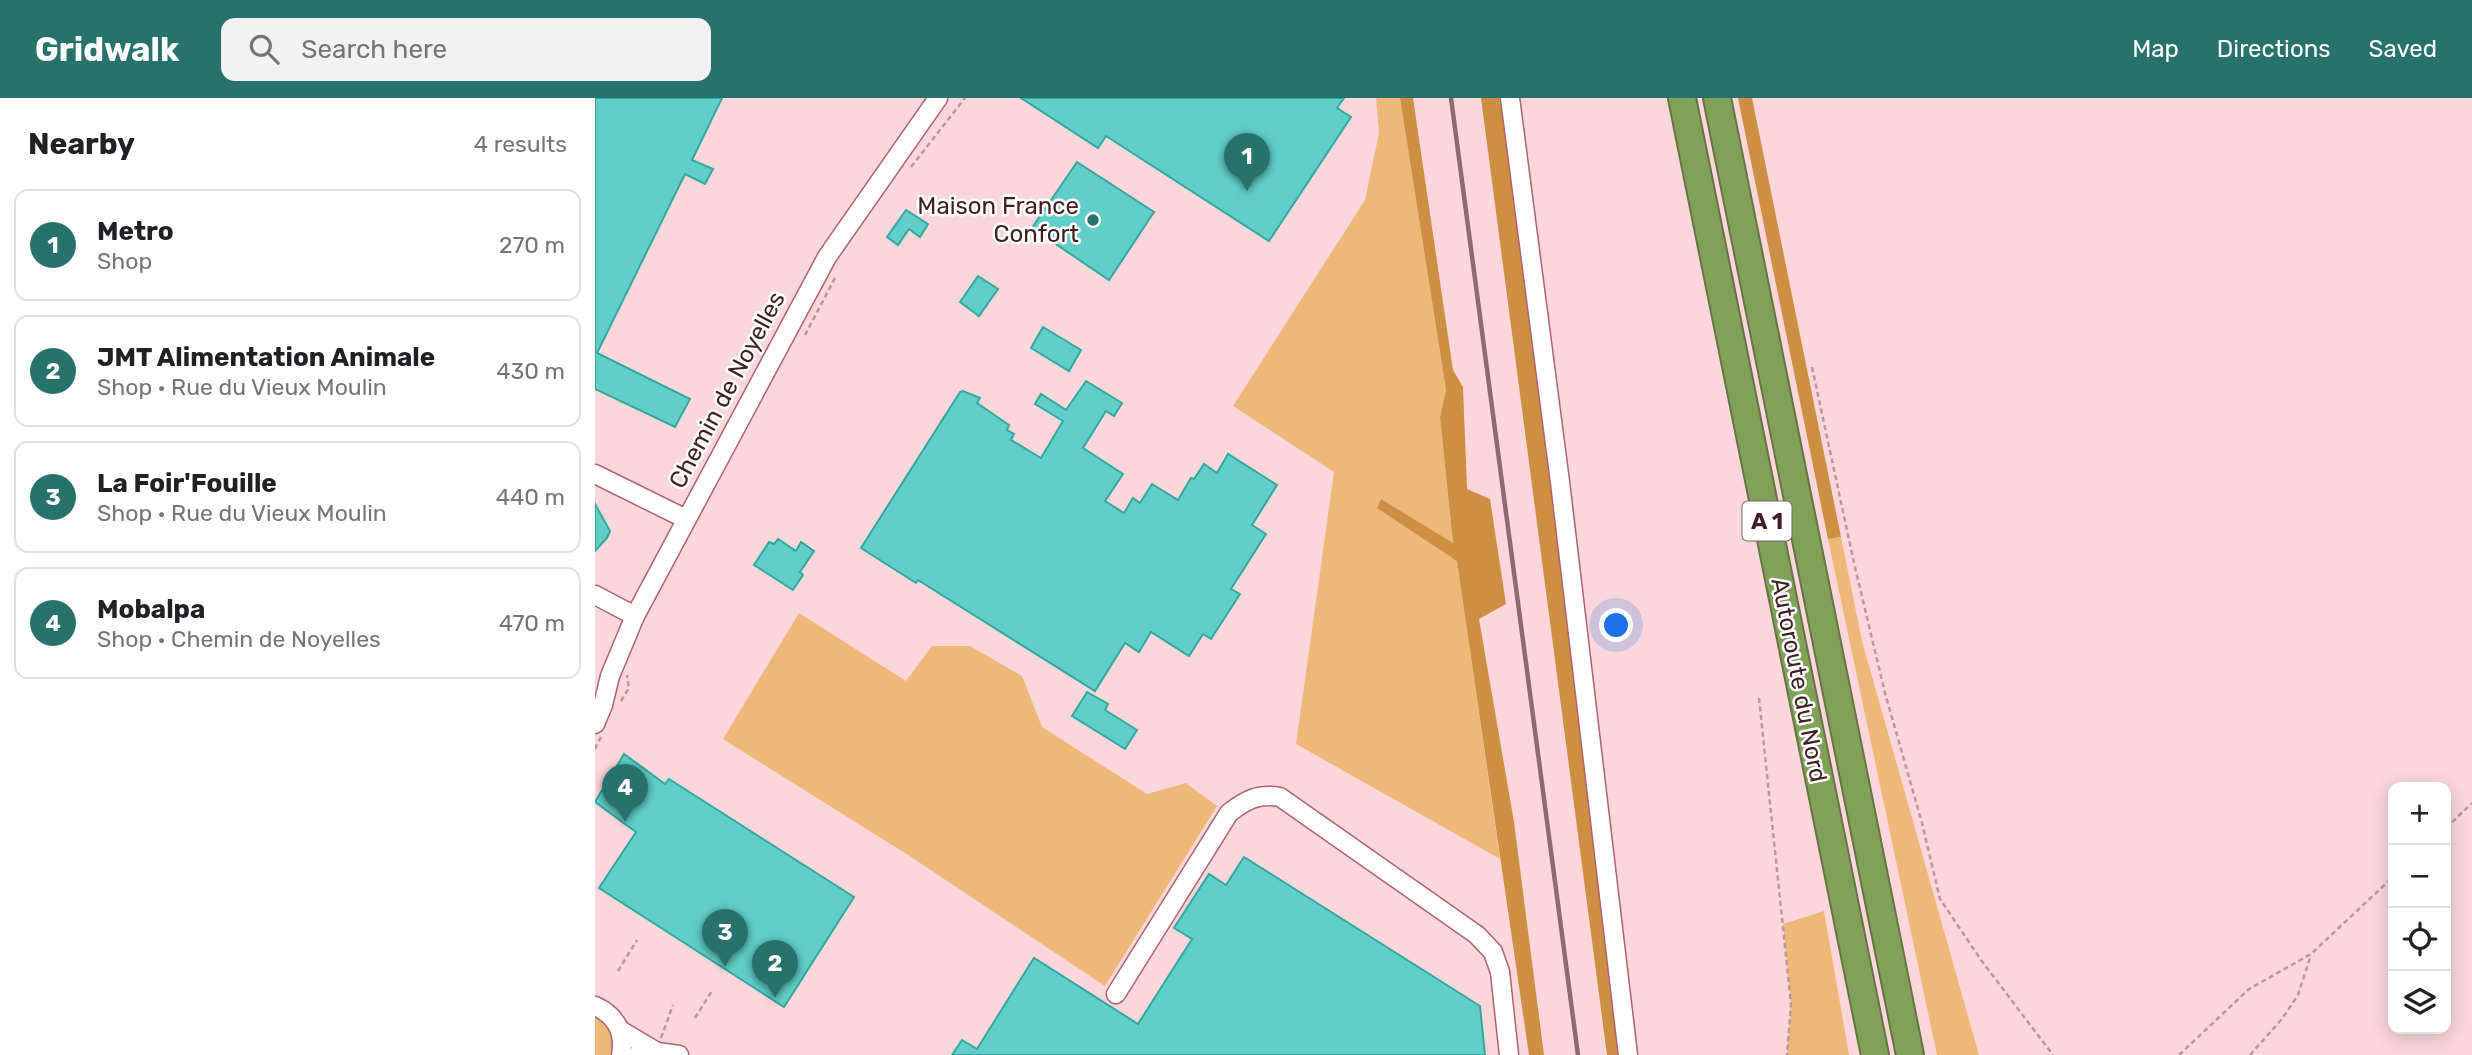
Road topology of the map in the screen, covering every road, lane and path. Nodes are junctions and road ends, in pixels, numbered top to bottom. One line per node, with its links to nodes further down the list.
1 (938, 98): 11 (street, Chemin de Noyelles)
2 (965, 98): 6 (path)
3 (1510, 98): 37 (street)
4 (1682, 98): 22 (highway, Autoroute du Nord / A 1)
5 (1717, 98): 25 (highway, Autoroute du Nord / A 1)
6 (904, 175)
7 (838, 274): 8 (path)
8 (800, 345)
9 (1812, 368): 43 (path)
10 (595, 474): 11 (street)
11 (686, 519): 13 (street, Chemin de Noyelles)
12 (595, 595): 13 (street)
13 (635, 616): 17 (street, Chemin de Noyelles)
14 (627, 672): 15 (path)
15 (629, 688)
16 (1759, 698): 38 (path)
17 (595, 724)
18 (2472, 803): 19 (path)
19 (2451, 823)
20 (2388, 882): 23 (path)
21 (637, 940): 24 (path)
22 (1852, 944): 39 (highway); 40 (highway, Autoroute du Nord / A 1)
23 (2311, 954): 44 (path); 45 (path)
24 (618, 971)
25 (1894, 971): 41 (highway, Autoroute du Nord / A 1); 42 (highway)
26 (713, 989): 30 (path)
27 (1116, 994): 36 (street)
28 (673, 1005): 32 (path)
29 (595, 1006): 31 (street)
30 (695, 1018)
31 (620, 1030): 32 (street); 33 (street)
32 (657, 1052): 34 (street); 35 (street)
33 (621, 1055)
34 (637, 1055)
35 (679, 1055)
36 (1509, 1055)
37 (1628, 1055)
38 (1787, 1055)
39 (1858, 1055)
40 (1875, 1055)
41 (1910, 1055)
42 (1928, 1055)
43 (2053, 1055)
44 (2179, 1055)
45 (2250, 1055)

